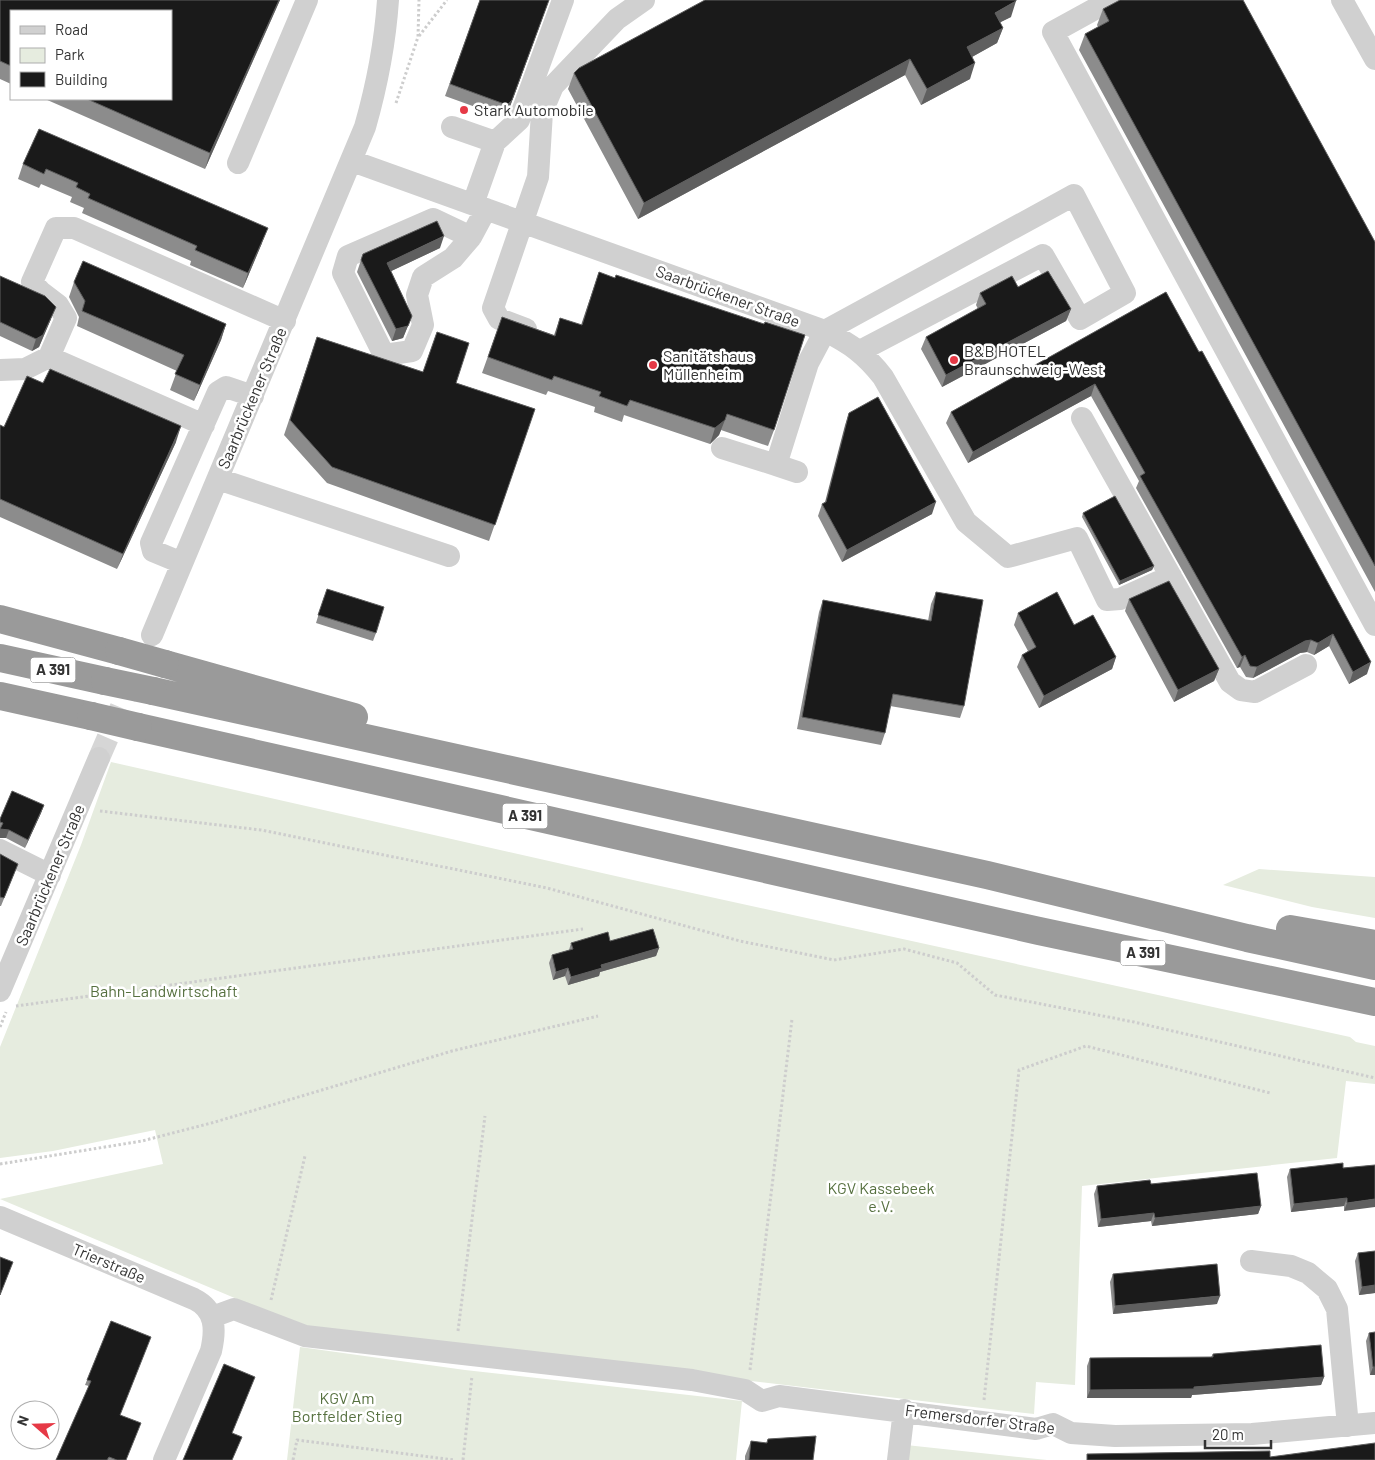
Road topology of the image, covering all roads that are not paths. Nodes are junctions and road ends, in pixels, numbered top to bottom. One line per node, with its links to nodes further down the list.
1 (307, 0): 11 (street)
2 (388, 0): 10 (street, Saarbrückener Straße)
3 (563, 0): 9 (street)
4 (644, 0): 13 (street)
5 (1111, 0): 32 (street)
6 (1342, 0): 7 (street)
7 (1375, 59)
8 (452, 127): 9 (street)
9 (495, 142): 12 (street)
10 (352, 161): 12 (street, Saarbrückener Straße); 15 (street, Saarbrückener Straße)
11 (238, 163)
12 (480, 207): 13 (street, Saarbrückener Straße); 14 (street)
13 (521, 222): 16 (street); 17 (street, Saarbrückener Straße)
14 (471, 238): 14 (street)
15 (284, 321): 19 (street); 21 (street, Saarbrückener Straße)
16 (526, 329)
17 (825, 332): 18 (street, Saarbrückener Straße); 18 (street); 25 (street)
18 (860, 351): 30 (street, Saarbrückener Straße)
19 (49, 357): 20 (street); 23 (street)
20 (0, 370)
21 (253, 396): 23 (street); 27 (street, Saarbrückener Straße)
22 (1082, 418): 30 (street)
23 (204, 425): 29 (street)
24 (722, 448): 25 (street)
25 (776, 465): 26 (street)
26 (797, 472)
27 (218, 480): 28 (street); 29 (street, Saarbrückener Straße)
28 (449, 556)
29 (182, 563): 33 (street, Saarbrückener Straße)
30 (1171, 576): 35 (street)
31 (0, 619): 40 (highway, bridge)
32 (1375, 625)
33 (152, 634)
34 (0, 658): 40 (highway, A 391, bridge)
35 (1306, 665)
36 (0, 696): 38 (highway, A 391)
37 (0, 706): 38 (highway)
38 (91, 716): 47 (highway, A 391, bridge)
39 (99, 758): 42 (street, Saarbrückener Straße)
40 (613, 791): 43 (highway, A 391)
41 (0, 850): 42 (street)
42 (50, 875): 46 (street, Saarbrückener Straße)
43 (1169, 917): 44 (highway); 45 (highway, A 391)
44 (1375, 944)
45 (1375, 966)
46 (4, 999)
47 (1375, 1002)
48 (0, 1217): 50 (street, Trierstraße)
49 (1251, 1261): 53 (street)
50 (212, 1317): 51 (street, Fremersdorfer Straße); 54 (street)
51 (904, 1410): 53 (street, Fremersdorfer Straße); 55 (street)
52 (1375, 1422): 53 (street, Fremersdorfer Straße)
53 (1348, 1426)
54 (164, 1460)
55 (898, 1460)

